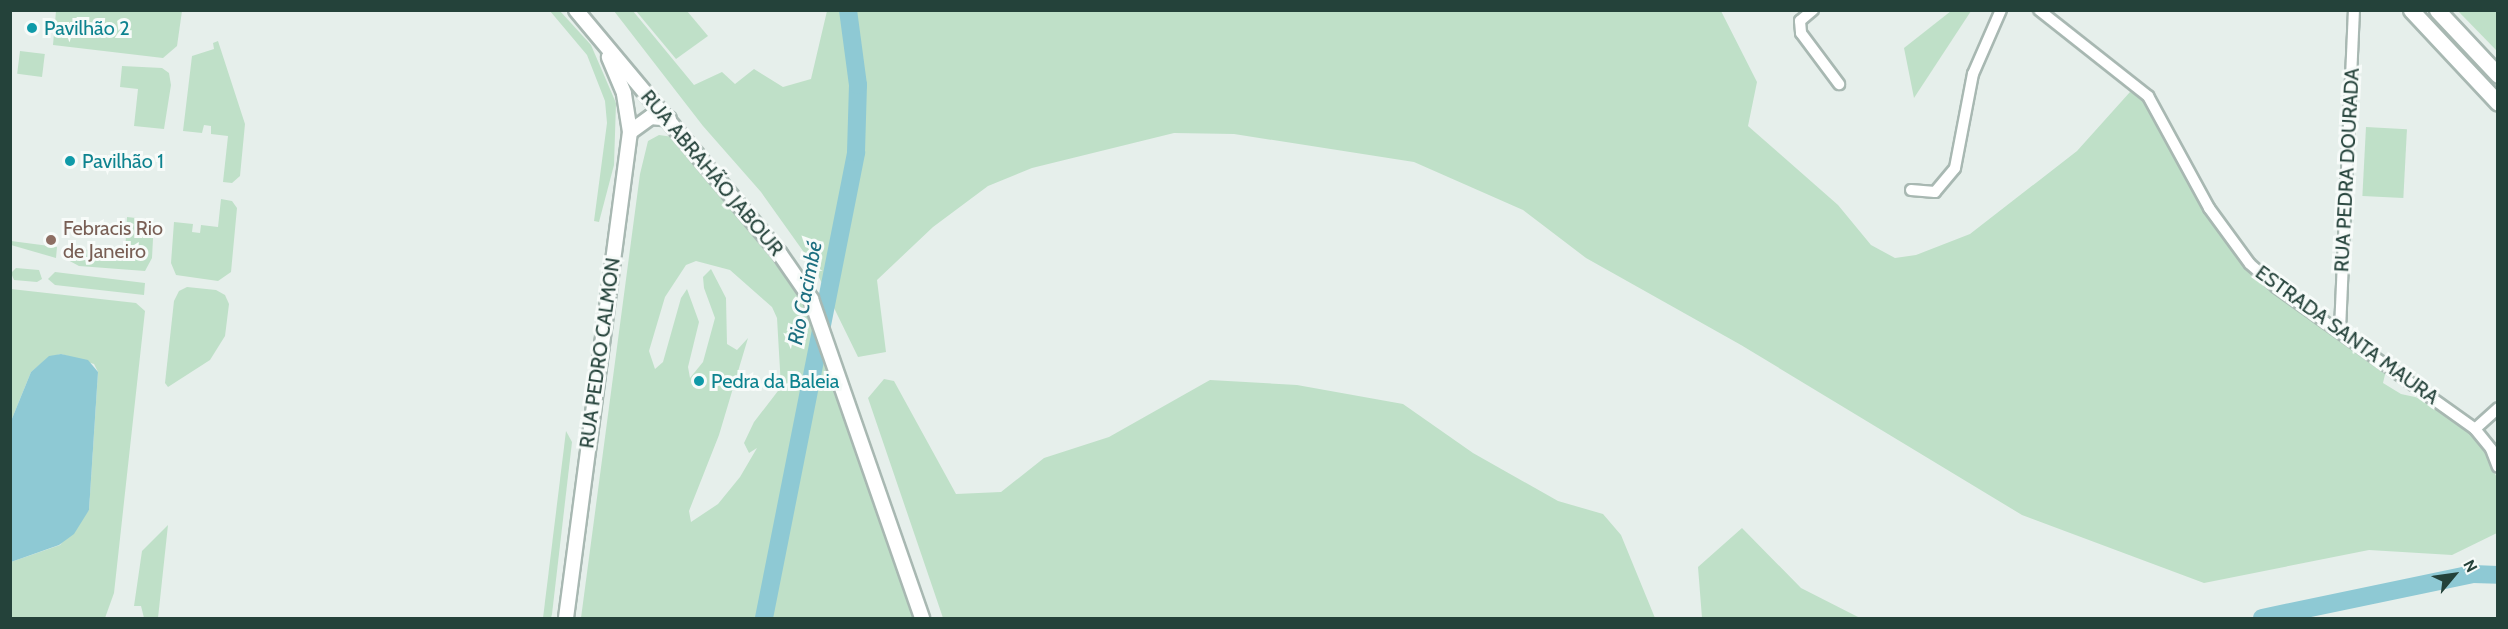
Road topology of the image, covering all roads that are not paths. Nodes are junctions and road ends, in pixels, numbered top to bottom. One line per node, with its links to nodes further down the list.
1 (576, 10): 10 (street, RUA ABRAHÃO JABOUR)
2 (1813, 10): 12 (street)
3 (2001, 10): 16 (street)
4 (2039, 10): 17 (street, ESTRADA SANTA MAURA)
5 (2354, 10): 17 (street, RUA PEDRA DOURADA)
6 (2410, 10): 9 (main road)
7 (2426, 10): 9 (main road)
8 (2437, 10): 11 (main road)
9 (2431, 32): 13 (main road)
10 (600, 39): 14 (street, RUA ABRAHÃO JABOUR); 15 (street, RUA ABRAHÃO JABOUR)
11 (2498, 75)
12 (1839, 84)
13 (2498, 103)
14 (669, 119): 15 (street); 22 (street, RUA ABRAHÃO JABOUR)
15 (630, 132): 21 (street, RUA PEDRO CALMON)
16 (1911, 190)
17 (2340, 330): 19 (street, ESTRADA SANTA MAURA)
18 (2498, 408): 19 (street)
19 (2475, 429): 20 (street, ESTRADA SANTA MAURA)
20 (2498, 467)
21 (566, 618)
22 (922, 618)

